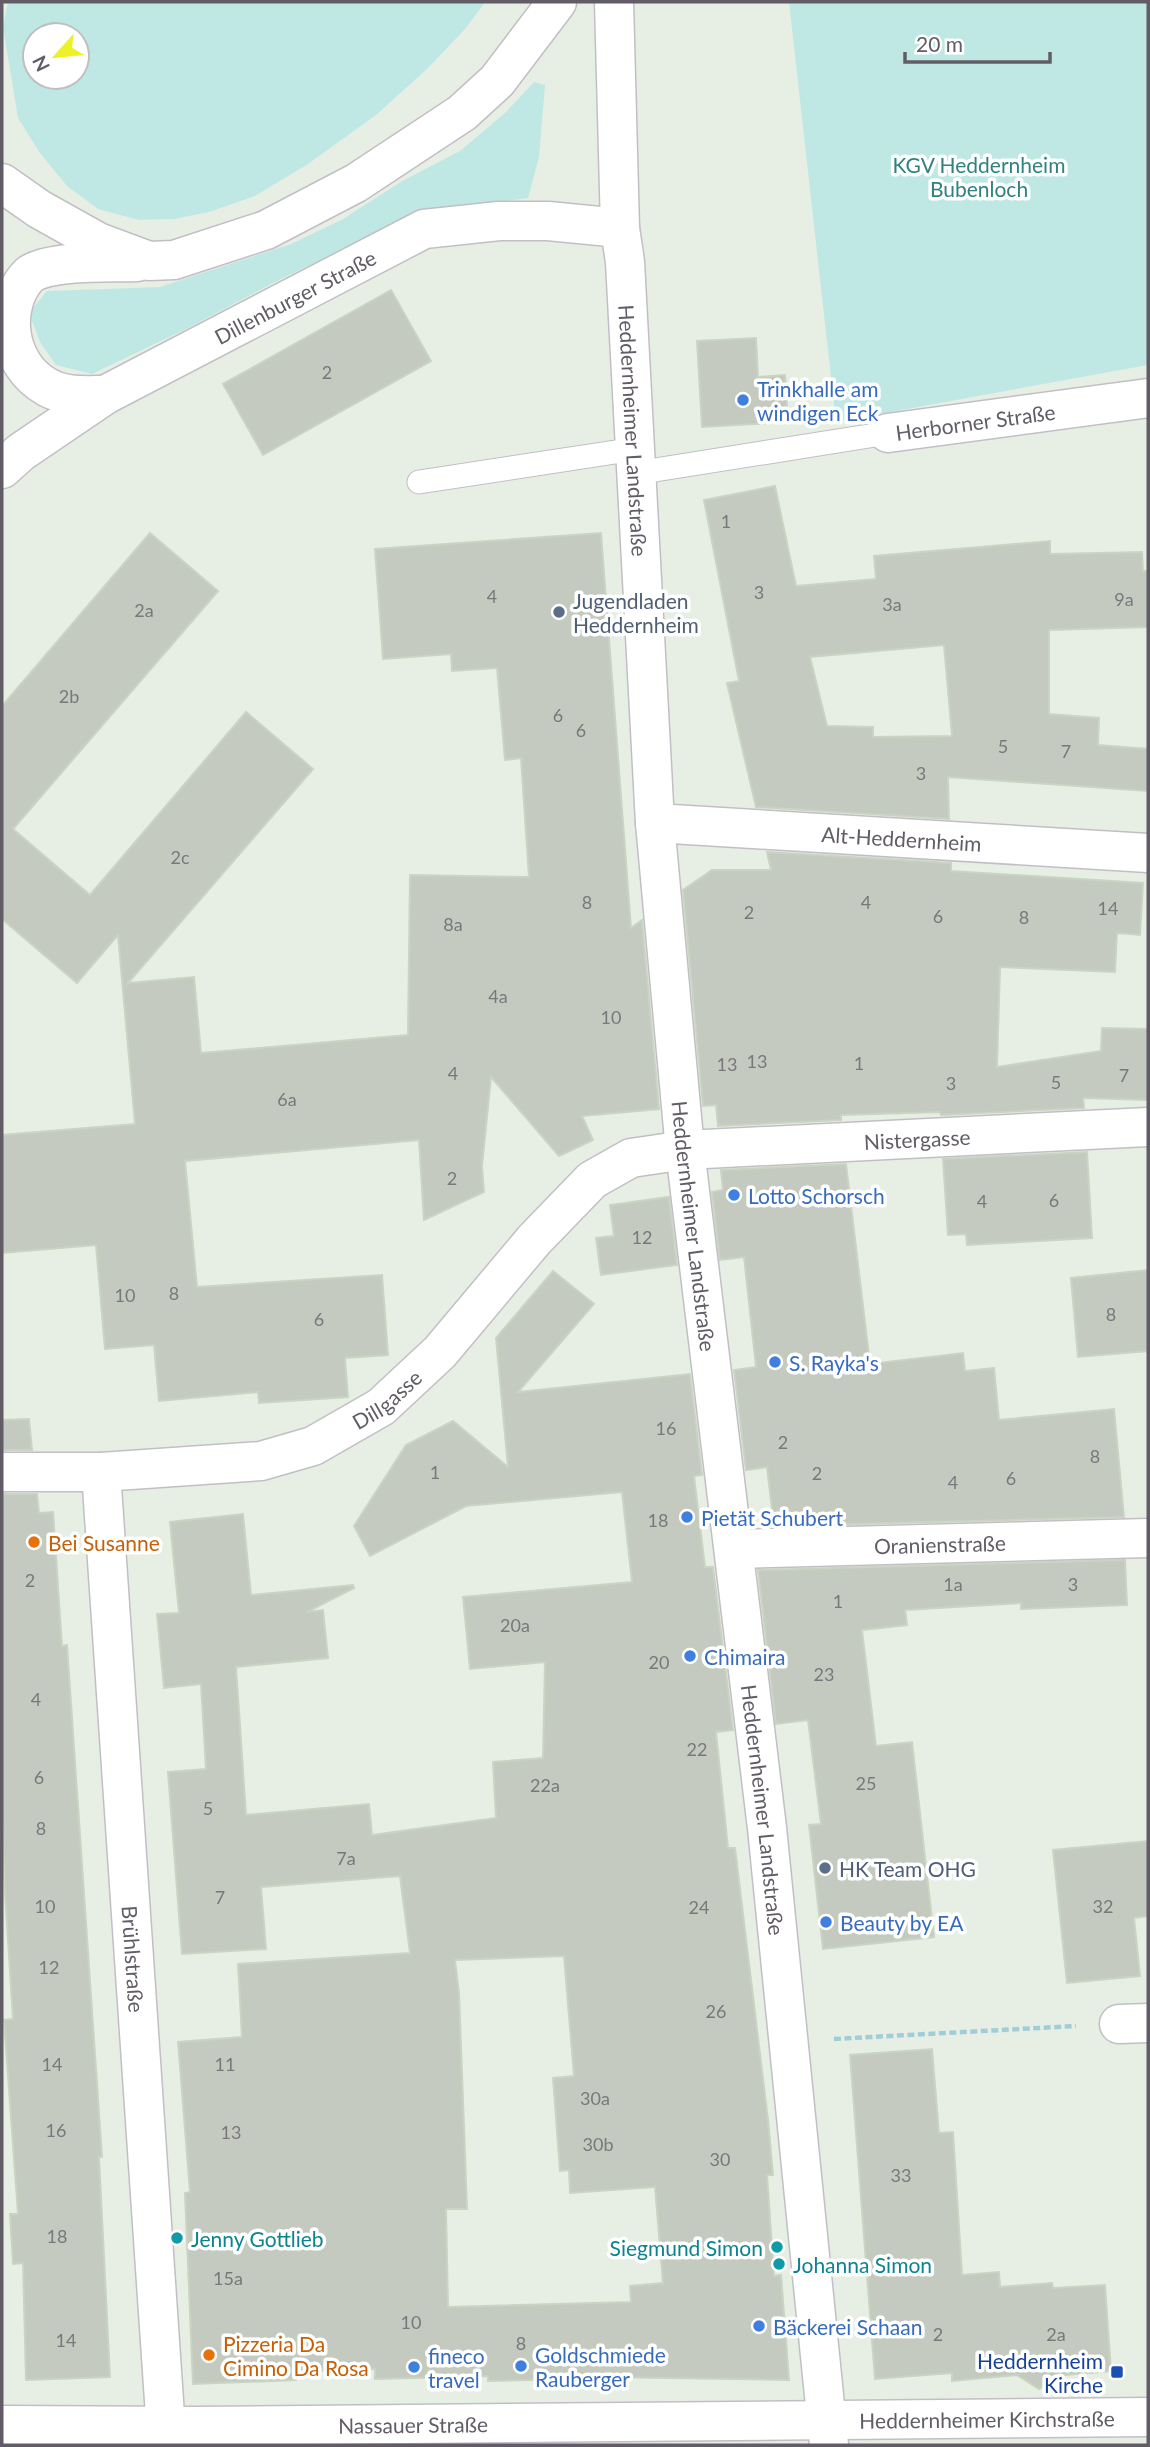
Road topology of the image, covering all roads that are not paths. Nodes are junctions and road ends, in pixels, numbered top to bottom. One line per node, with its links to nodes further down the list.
1 (557, 2): 5 (street)
2 (614, 2): 4 (street, Heddernheimer Landstraße)
3 (2, 183): 5 (street)
4 (620, 228): 6 (street, Dillenburger Straße); 9 (street, Heddernheimer Landstraße)
5 (149, 261): 6 (street)
6 (105, 395): 10 (street, Dillenburger Straße)
7 (1148, 398): 8 (street, Herborner Straße)
8 (888, 433): 9 (lane, Herborner Straße)
9 (636, 461): 11 (lane, Herborner Straße); 12 (street, Heddernheimer Landstraße)
10 (2, 469)
11 (419, 482)
12 (655, 823): 13 (street, Alt-Heddernheim); 15 (street, Heddernheimer Landstraße)
13 (1148, 853)
14 (1148, 1126): 15 (street, Nistergasse)
15 (685, 1150): 17 (street, Dillgasse); 19 (street, Heddernheimer Landstraße)
16 (2, 1472): 17 (street, Dillgasse)
17 (101, 1472): 23 (street, Brühlstraße)
18 (1148, 1538): 19 (street, Oranienstraße)
19 (734, 1549): 22 (street, Heddernheimer Landstraße)
20 (1148, 2417): 22 (street, Heddernheimer Kirchstraße)
21 (2, 2424): 23 (street, Nassauer Straße)
22 (827, 2433): 23 (street, Nassauer Straße)
23 (167, 2436)

